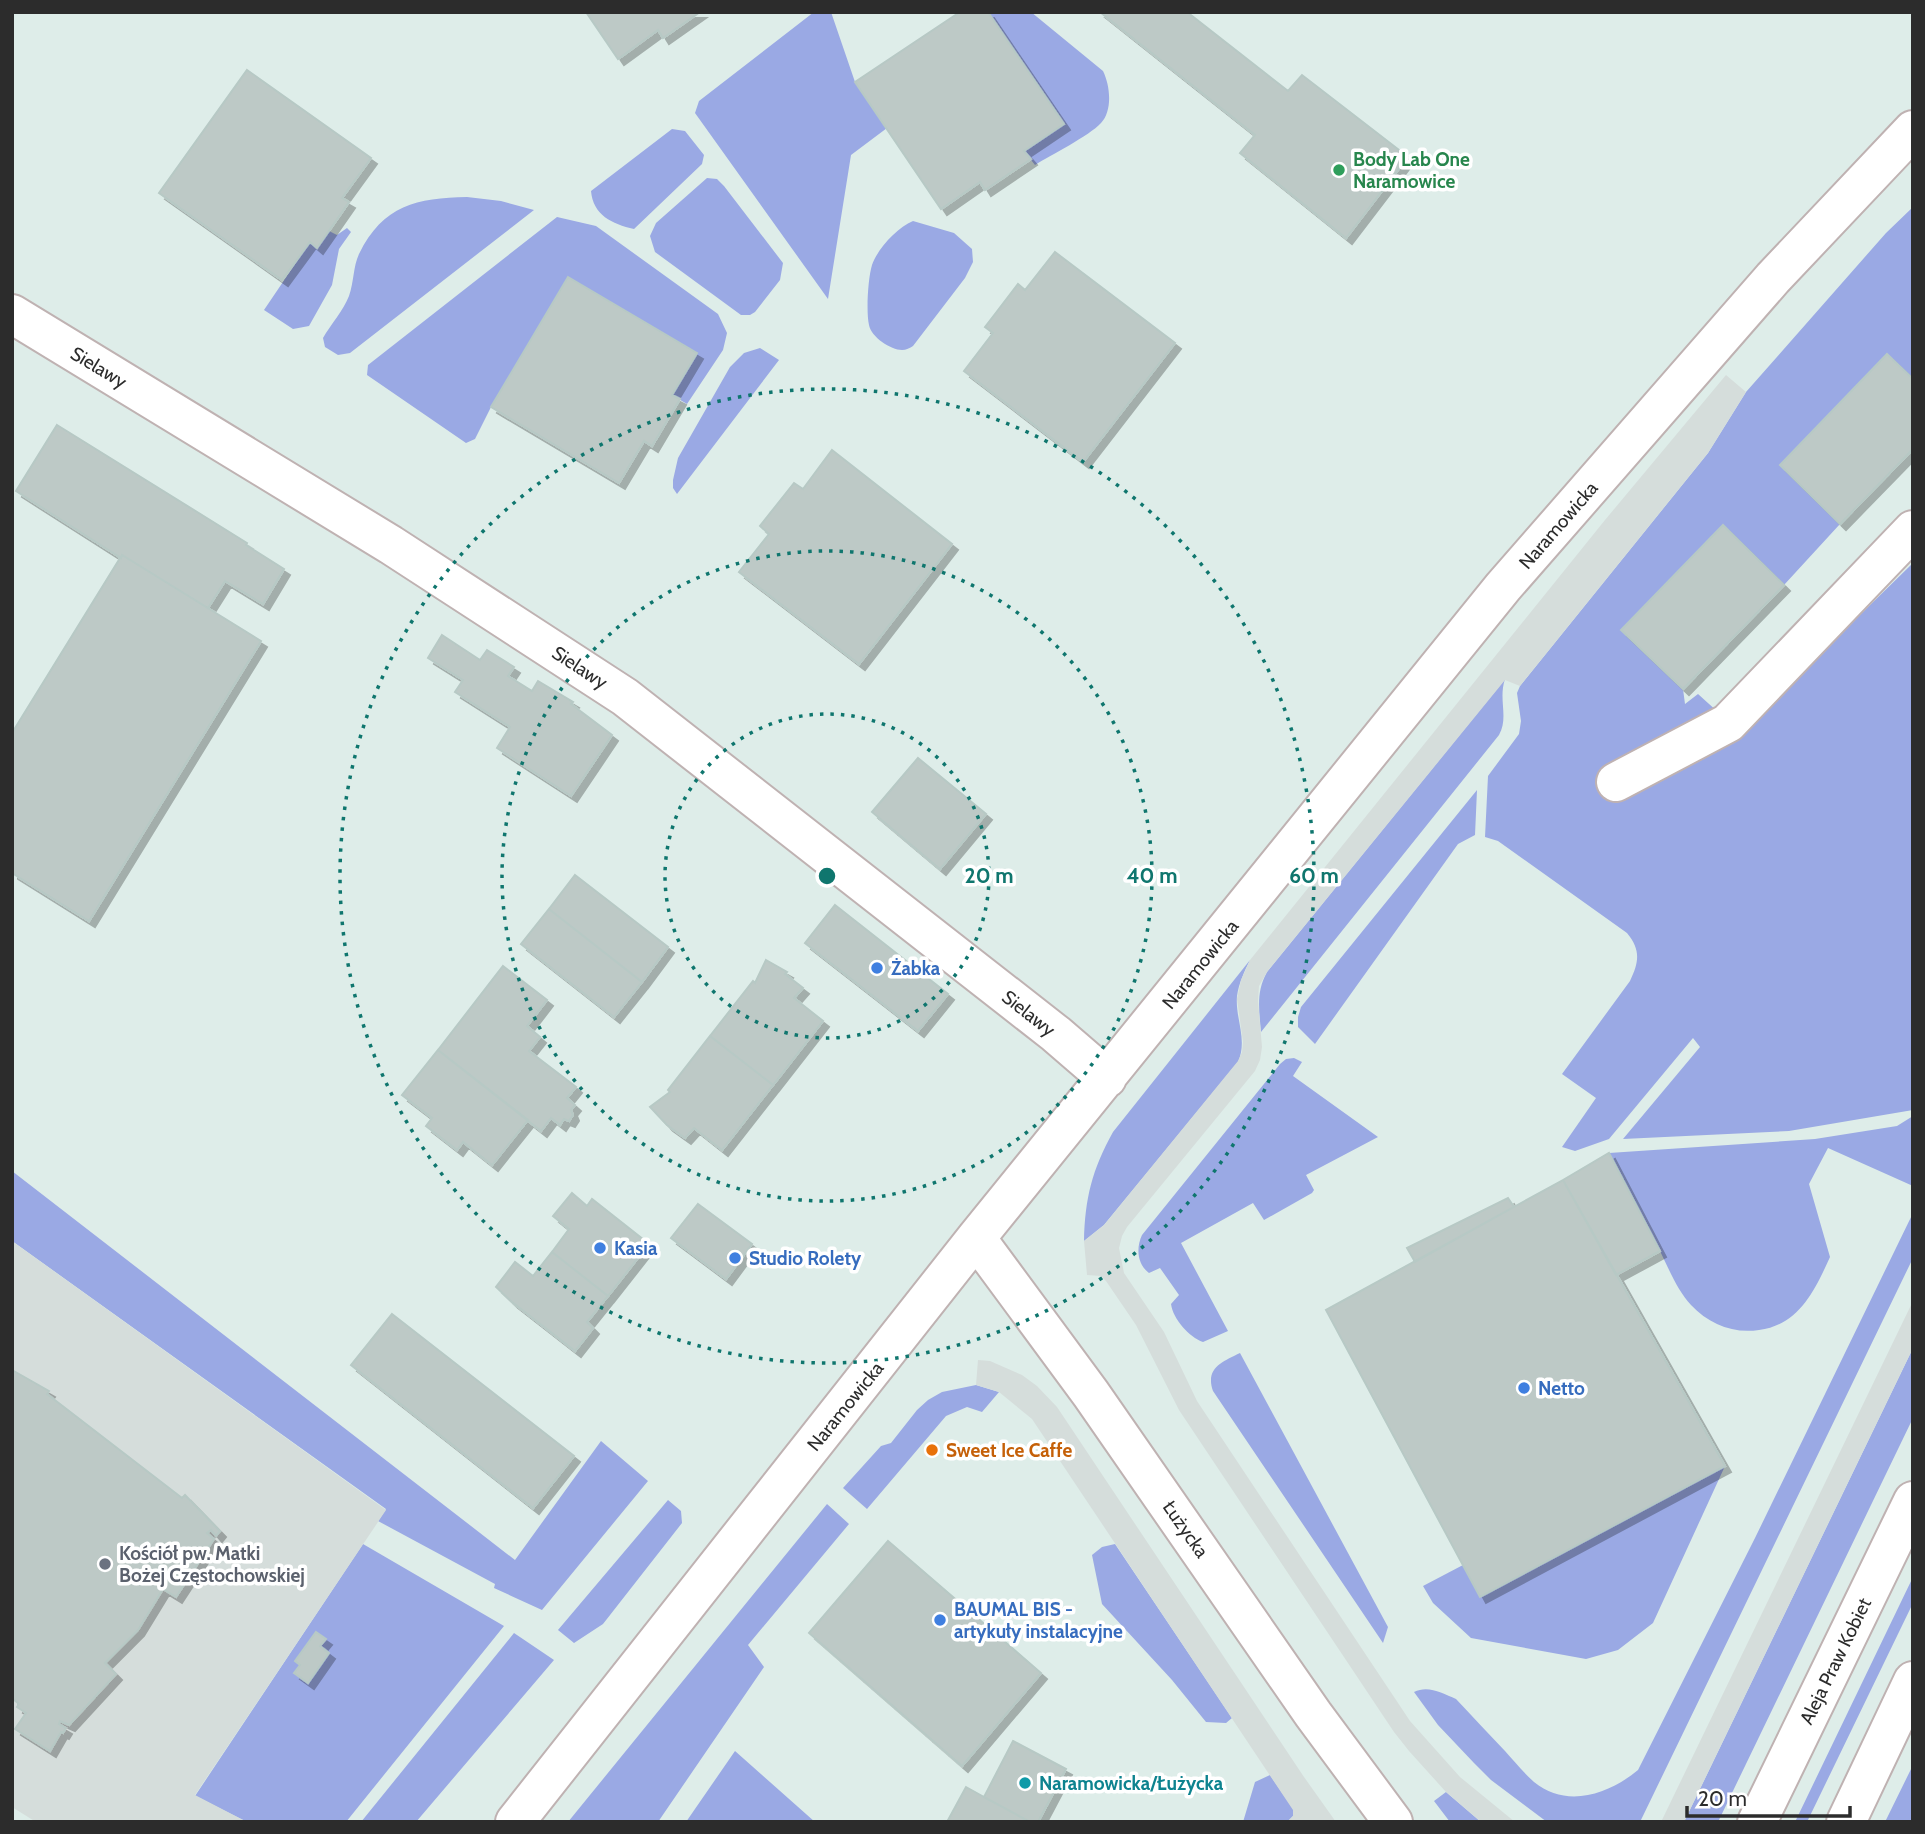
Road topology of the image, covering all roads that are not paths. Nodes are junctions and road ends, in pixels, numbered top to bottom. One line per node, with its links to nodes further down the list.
1 (1913, 130): 5 (street, Naramowicka)
2 (12, 314): 5 (street, Sielawy)
3 (1913, 530): 4 (street)
4 (1616, 782)
5 (1107, 1078): 6 (street, Naramowicka)
6 (976, 1238): 9 (street, Naramowicka); 10 (street, Łużycka)
7 (1913, 1501): 11 (street, Aleja Praw Kobiet)
8 (1913, 1681): 12 (street)
9 (515, 1822)
10 (1393, 1822)
11 (1756, 1822)
12 (1846, 1822)

